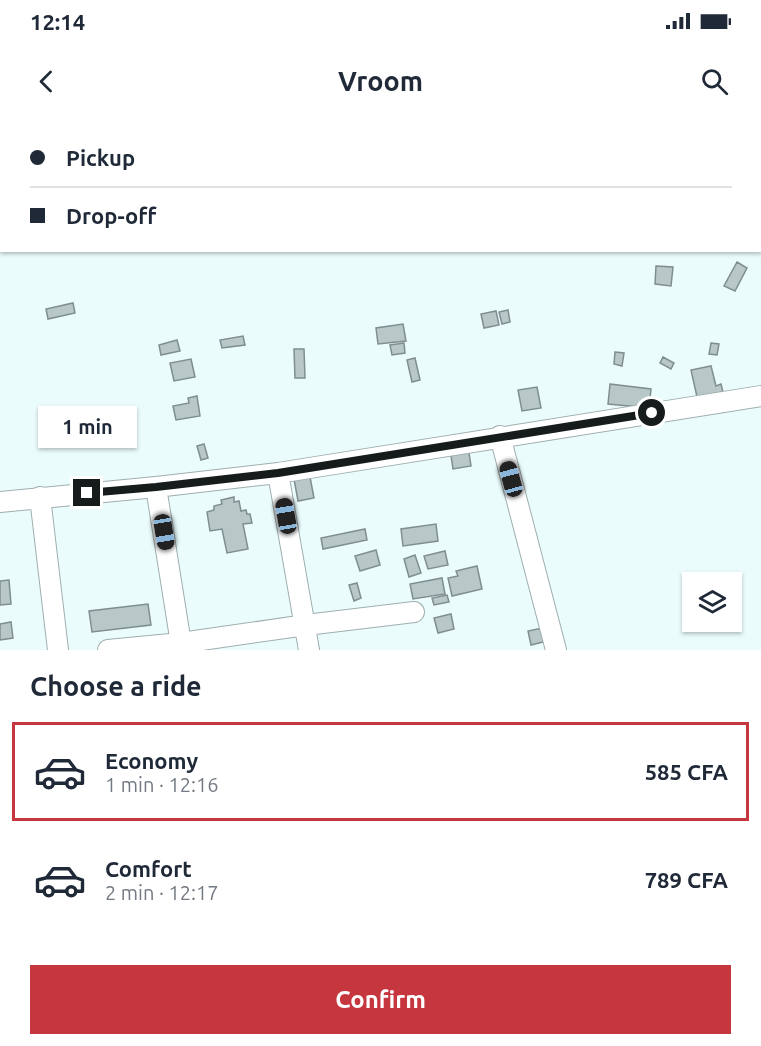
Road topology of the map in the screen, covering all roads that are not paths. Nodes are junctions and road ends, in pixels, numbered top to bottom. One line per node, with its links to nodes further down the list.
1 (761, 396): 2 (street)
2 (500, 436): 3 (street); 13 (street)
3 (278, 473): 4 (street); 8 (street)
4 (156, 487): 5 (street); 9 (street)
5 (40, 497): 6 (street); 10 (street)
6 (0, 502)
7 (414, 612): 8 (street)
8 (306, 625): 9 (street); 12 (street)
9 (182, 646): 11 (street)
10 (58, 650)
11 (108, 650)
12 (309, 650)
13 (556, 650)

